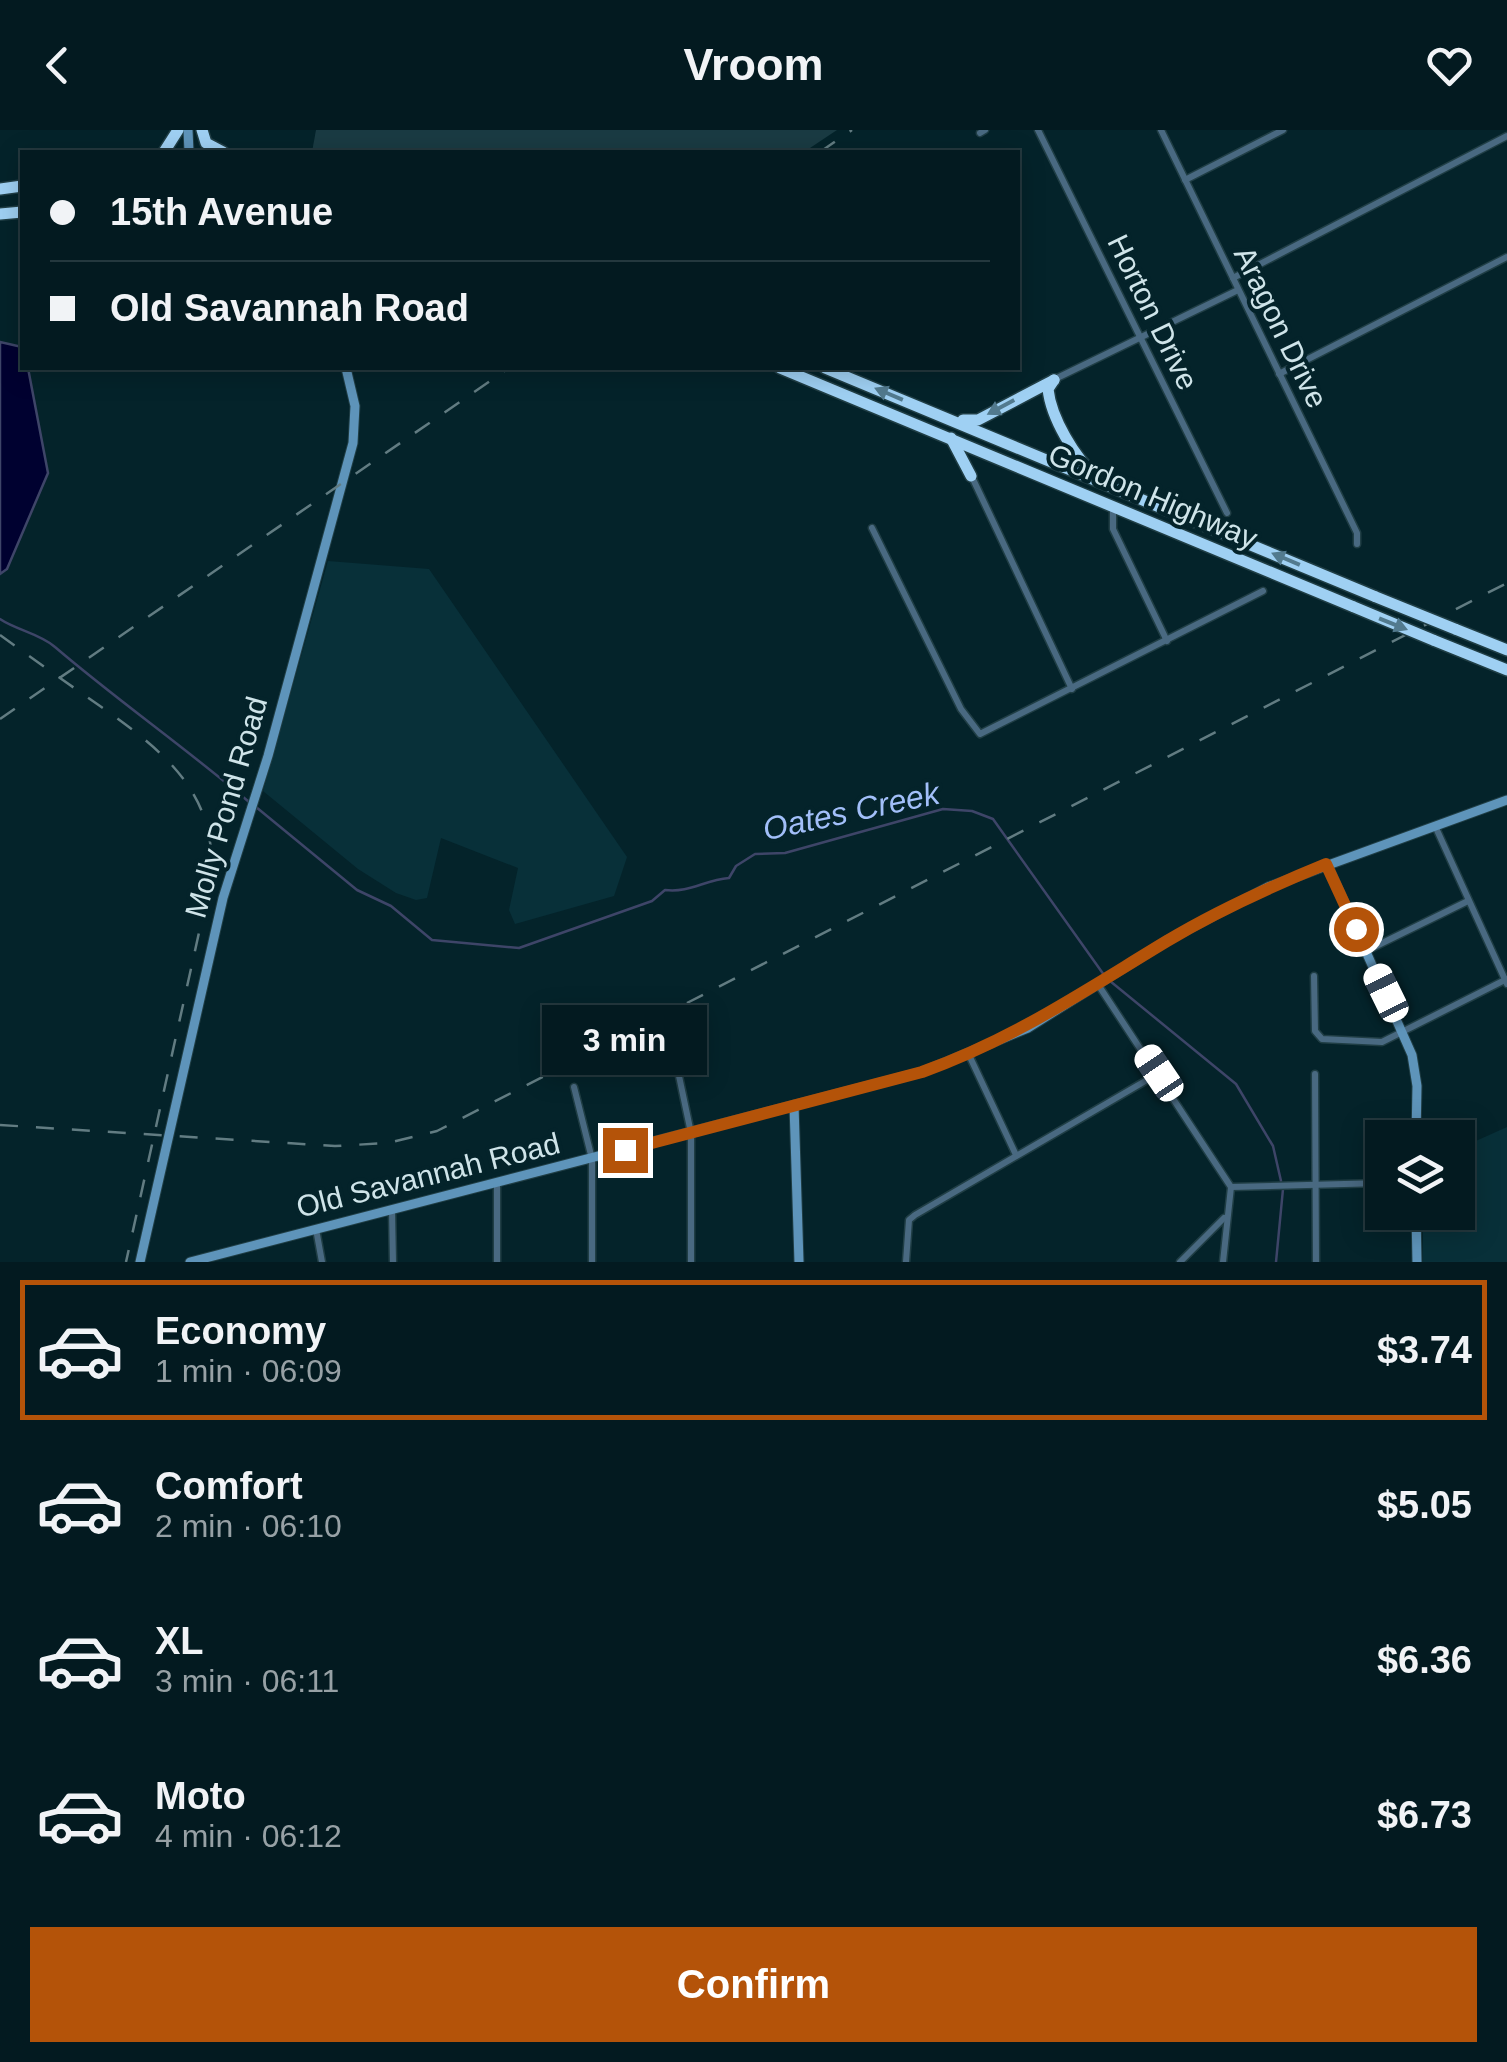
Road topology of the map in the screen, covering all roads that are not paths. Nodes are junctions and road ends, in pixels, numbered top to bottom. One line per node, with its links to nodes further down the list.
1 (201, 130): 6 (highway)
2 (1038, 130): 11 (street, Horton Drive)
3 (1161, 130): 7 (street, Aragon Drive)
4 (1283, 130): 7 (street)
5 (1507, 136): 9 (street)
6 (220, 150)
7 (1185, 180): 9 (street, Aragon Drive)
8 (1507, 257): 15 (street)
9 (1233, 278): 10 (street, Aragon Drive)
10 (1238, 290): 11 (street); 15 (street, Aragon Drive)
11 (1141, 336): 16 (street); 23 (street, Horton Drive)
12 (346, 370): 59 (street, Molly Pond Road)
13 (785, 370): 18 (highway, Gordon Highway)
14 (830, 370): 17 (highway, Gordon Highway, one-way to 14)
15 (1279, 374): 25 (street, Aragon Drive)
16 (1054, 380): 17 (highway, one-way to 17); 21 (highway)
17 (945, 418): 21 (highway, Gordon Highway)
18 (951, 438): 19 (highway, Gordon Highway); 20 (highway)
19 (995, 456): 20 (highway); 22 (highway, Gordon Highway)
20 (971, 476): 30 (street)
21 (1102, 482): 28 (highway, Gordon Highway, one-way to 21, bridge)
22 (1113, 508): 27 (street); 29 (highway, Gordon Highway, one-way to 29, bridge)
23 (1227, 512)
24 (872, 528): 30 (street)
25 (1357, 544)
26 (1263, 591): 27 (street)
27 (1168, 641): 30 (street)
28 (1507, 650)
29 (1507, 670)
30 (1072, 690)
31 (1504, 801): 32 (street); 33 (street, Old Savannah Road)
32 (1507, 814)
33 (1436, 828): 34 (street, Old Savannah Road); 35 (street)
34 (1326, 864): 36 (street); 38 (street, Old Savannah Road)
35 (1468, 901): 36 (street); 39 (street)
36 (1366, 951): 40 (street)
37 (1314, 976): 40 (street)
38 (1106, 981): 41 (street, Old Savannah Road); 43 (street)
39 (1506, 981): 40 (street)
40 (1404, 1030): 47 (street)
41 (969, 1055): 46 (street, Old Savannah Road); 49 (street)
42 (675, 1056): 48 (street)
43 (1159, 1073): 49 (street); 54 (street)
44 (1315, 1074): 53 (street)
45 (574, 1087): 50 (street)
46 (794, 1106): 48 (street, Old Savannah Road); 66 (street)
47 (1416, 1120)
48 (691, 1132): 50 (street, Old Savannah Road); 65 (street)
49 (1016, 1155): 67 (street)
50 (592, 1159): 52 (street, Old Savannah Road); 64 (street)
51 (1365, 1183): 53 (street)
52 (497, 1184): 55 (street, Old Savannah Road); 63 (street)
53 (1316, 1184): 54 (street); 70 (street)
54 (1232, 1187): 56 (street)
55 (392, 1211): 57 (street, Old Savannah Road); 62 (street)
56 (1224, 1217): 68 (street); 69 (street)
57 (316, 1229): 60 (street, Old Savannah Road); 61 (street)
58 (1416, 1230): 71 (street)
59 (140, 1262)
60 (190, 1262)
61 (322, 1262)
62 (393, 1262)
63 (497, 1262)
64 (592, 1262)
65 (691, 1262)
66 (798, 1262)
67 (906, 1262)
68 (1180, 1262)
69 (1223, 1262)
70 (1316, 1262)
71 (1417, 1262)

